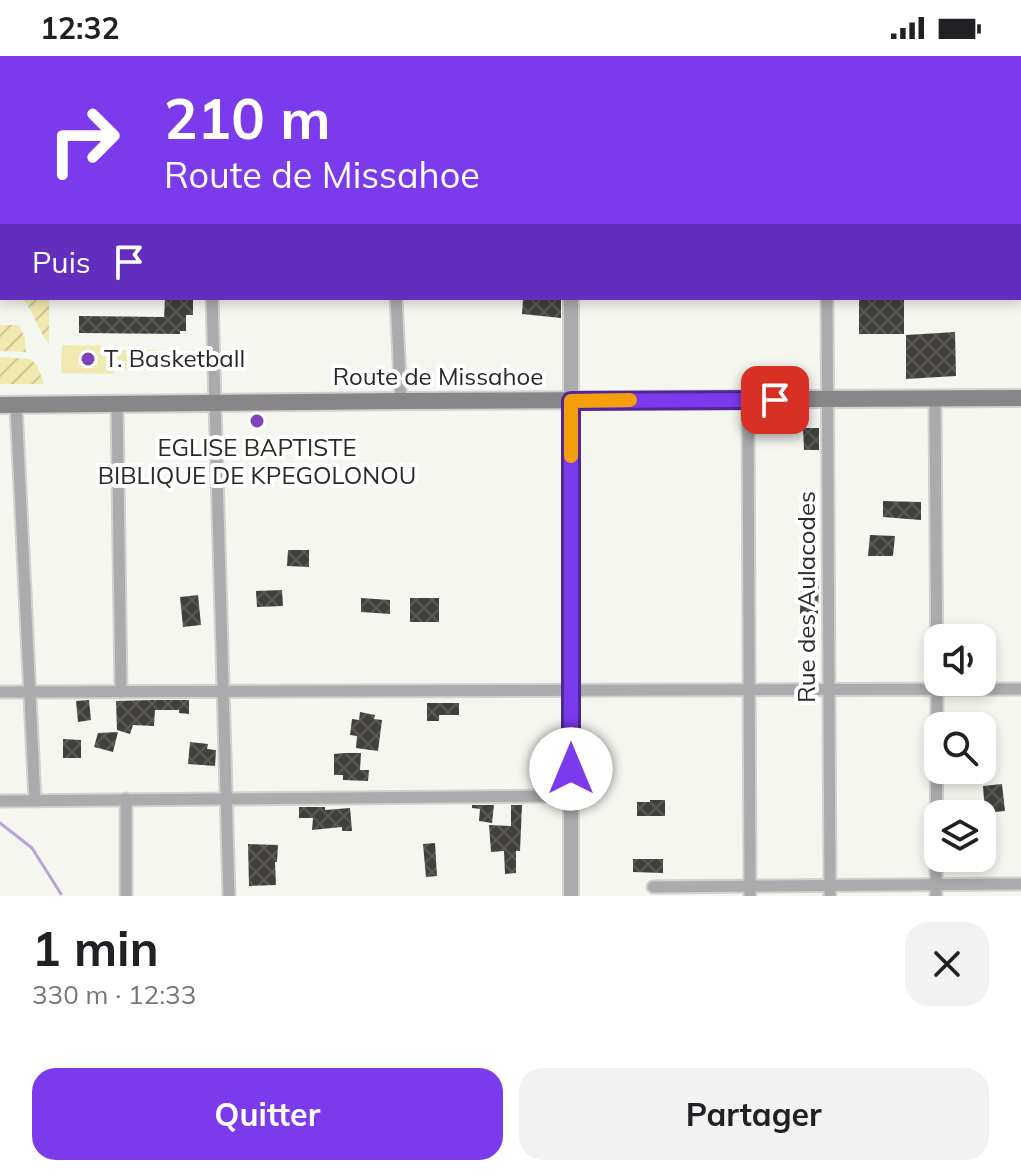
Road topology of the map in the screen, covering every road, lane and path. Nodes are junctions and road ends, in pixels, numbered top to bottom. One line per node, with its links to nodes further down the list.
1 (212, 300): 11 (street)
2 (396, 300): 9 (street)
3 (571, 300): 10 (street)
4 (827, 300): 6 (street, Rue des Aulacodes)
5 (1021, 398): 7 (main road, Route de Missahoe)
6 (828, 399): 7 (main road, Route de Missahoe); 8 (main road, Route de Missahoe); 19 (street, Rue des Aulacodes)
7 (935, 399): 14 (street)
8 (748, 400): 10 (main road, Route de Missahoe); 18 (street)
9 (401, 401): 10 (main road, Route de Missahoe); 11 (main road, Route de Missahoe)
10 (571, 401): 20 (street)
11 (215, 402): 12 (main road, Route de Missahoe); 24 (street)
12 (117, 403): 13 (main road, Route de Missahoe); 23 (street)
13 (8, 405): 22 (street)
14 (937, 624)
15 (924, 689): 19 (street)
16 (996, 689): 17 (street)
17 (1021, 689)
18 (749, 690): 19 (street); 20 (street); 34 (street)
19 (829, 690): 35 (street, Rue des Aulacodes)
20 (571, 691): 24 (street); 26 (street)
21 (0, 692): 22 (street)
22 (30, 692): 23 (street); 30 (street)
23 (121, 692): 24 (street)
24 (223, 692): 27 (street)
25 (937, 696): 33 (street)
26 (570, 796): 27 (street); 38 (street)
27 (226, 798): 28 (street); 37 (street)
28 (126, 799): 30 (street); 36 (street)
29 (0, 801): 30 (street)
30 (35, 801)
31 (1021, 884): 33 (street)
32 (653, 887): 34 (street)
33 (936, 890): 35 (street)
34 (750, 891): 35 (street)
35 (830, 891)
36 (126, 896)
37 (229, 896)
38 (571, 896)

